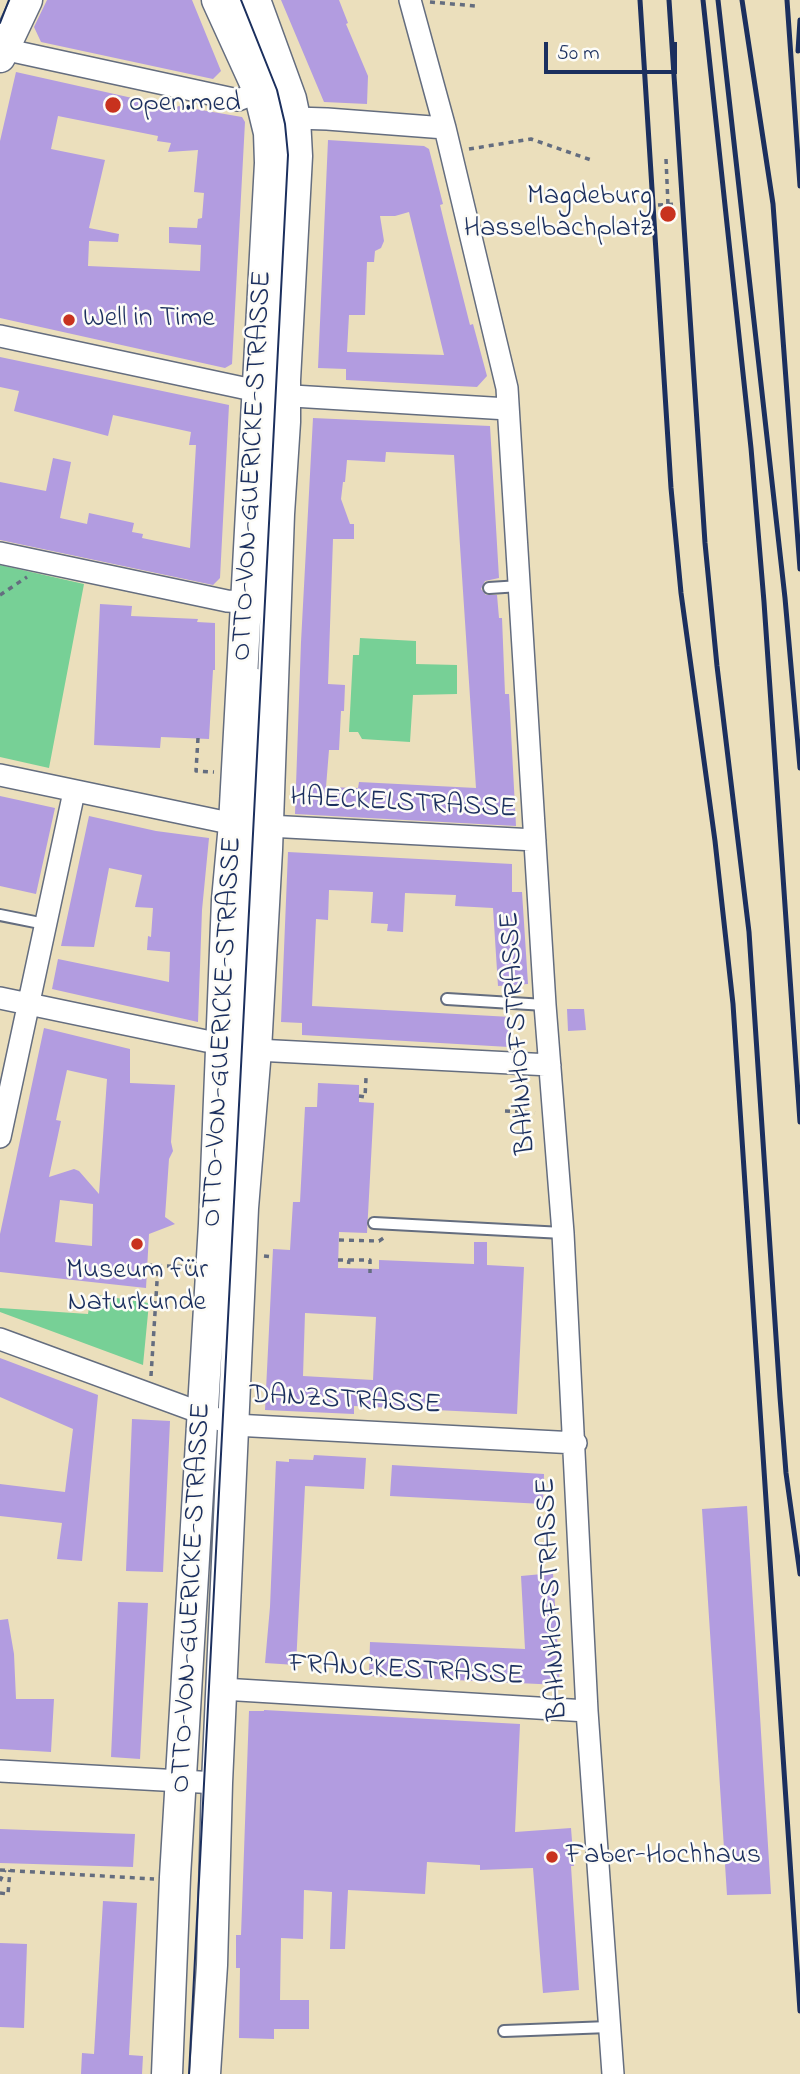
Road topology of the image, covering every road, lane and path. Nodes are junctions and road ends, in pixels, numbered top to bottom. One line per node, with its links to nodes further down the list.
1 (27, 0): 8 (street)
2 (217, 0): 9 (street, OTTO-VON-GUERICKE-STRASSE)
3 (236, 0): 9 (lane)
4 (256, 0): 10 (street, OTTO-VON-GUERICKE-STRASSE)
5 (410, 0): 11 (street, BAHNHOFSTRASSE)
6 (420, 0): 7 (path)
7 (477, 6)
8 (1, 53): 9 (street)
9 (267, 85): 10 (street, OTTO-VON-GUERICKE-STRASSE)
10 (287, 127): 11 (street); 19 (street, OTTO-VON-GUERICKE-STRASSE)
11 (445, 128): 12 (street, BAHNHOFSTRASSE)
12 (450, 154): 14 (path); 20 (street, BAHNHOFSTRASSE)
13 (666, 159): 17 (path)
14 (594, 161)
15 (678, 204): 17 (path)
16 (658, 205): 17 (path)
17 (668, 205)
18 (0, 336): 19 (street)
19 (272, 394): 20 (street); 24 (street, OTTO-VON-GUERICKE-STRASSE); 31 (street, OTTO-VON-GUERICKE-STRASSE)
20 (508, 409): 22 (street, BAHNHOFSTRASSE)
21 (3, 558): 24 (street)
22 (520, 586): 23 (lane); 32 (street, BAHNHOFSTRASSE)
23 (489, 588)
24 (246, 602): 30 (street, OTTO-VON-GUERICKE-STRASSE)
25 (258, 656): 47 (lane)
26 (198, 738): 27 (path)
27 (207, 772)
28 (0, 775): 29 (street)
29 (74, 792): 30 (street); 34 (street)
30 (234, 824): 39 (street, OTTO-VON-GUERICKE-STRASSE)
31 (268, 826): 32 (street, HAECKELSTRASSE); 40 (street, OTTO-VON-GUERICKE-STRASSE)
32 (536, 840): 38 (street, BAHNHOFSTRASSE)
33 (0, 915): 34 (lane)
34 (45, 924): 37 (street)
35 (0, 998): 37 (street)
36 (447, 999): 38 (lane)
37 (27, 1003): 39 (street); 46 (street)
38 (545, 1005): 41 (street, BAHNHOFSTRASSE)
39 (221, 1042): 61 (street, OTTO-VON-GUERICKE-STRASSE)
40 (256, 1050): 41 (street); 62 (street, OTTO-VON-GUERICKE-STRASSE)
41 (550, 1065): 45 (street, BAHNHOFSTRASSE)
42 (366, 1078): 43 (path)
43 (359, 1097)
44 (505, 1111): 45 (path)
45 (553, 1114): 49 (street, BAHNHOFSTRASSE)
46 (0, 1137)
47 (231, 1189)
48 (374, 1223): 49 (lane)
49 (563, 1233): 63 (street, BAHNHOFSTRASSE)
50 (262, 1256): 51 (path)
51 (273, 1257)
52 (338, 1260): 53 (path)
53 (349, 1260): 57 (path); 58 (path)
54 (147, 1265): 55 (path)
55 (158, 1266): 56 (path); 60 (path)
56 (195, 1267)
57 (348, 1268)
58 (370, 1273)
59 (0, 1339): 61 (street, DANZSTRASSE)
60 (151, 1378)
61 (204, 1414): 62 (street, DANZSTRASSE); 62 (lane); 67 (street, OTTO-VON-GUERICKE-STRASSE)
62 (234, 1426): 63 (street, DANZSTRASSE); 64 (street, OTTO-VON-GUERICKE-STRASSE)
63 (576, 1443): 65 (street, BAHNHOFSTRASSE)
64 (222, 1689): 65 (street, FRANCKESTRASSE); 68 (street, OTTO-VON-GUERICKE-STRASSE)
65 (587, 1711): 73 (street, BAHNHOFSTRASSE)
66 (0, 1771): 67 (street)
67 (183, 1781): 68 (street); 75 (street, OTTO-VON-GUERICKE-STRASSE)
68 (216, 1783): 76 (street, OTTO-VON-GUERICKE-STRASSE)
69 (5, 1870): 70 (path); 71 (path); 72 (path)
70 (159, 1879)
71 (0, 1881)
72 (0, 1894)
73 (610, 2027): 74 (lane); 77 (street, BAHNHOFSTRASSE)
74 (504, 2031)
75 (167, 2074)
76 (205, 2074)
77 (613, 2074)

